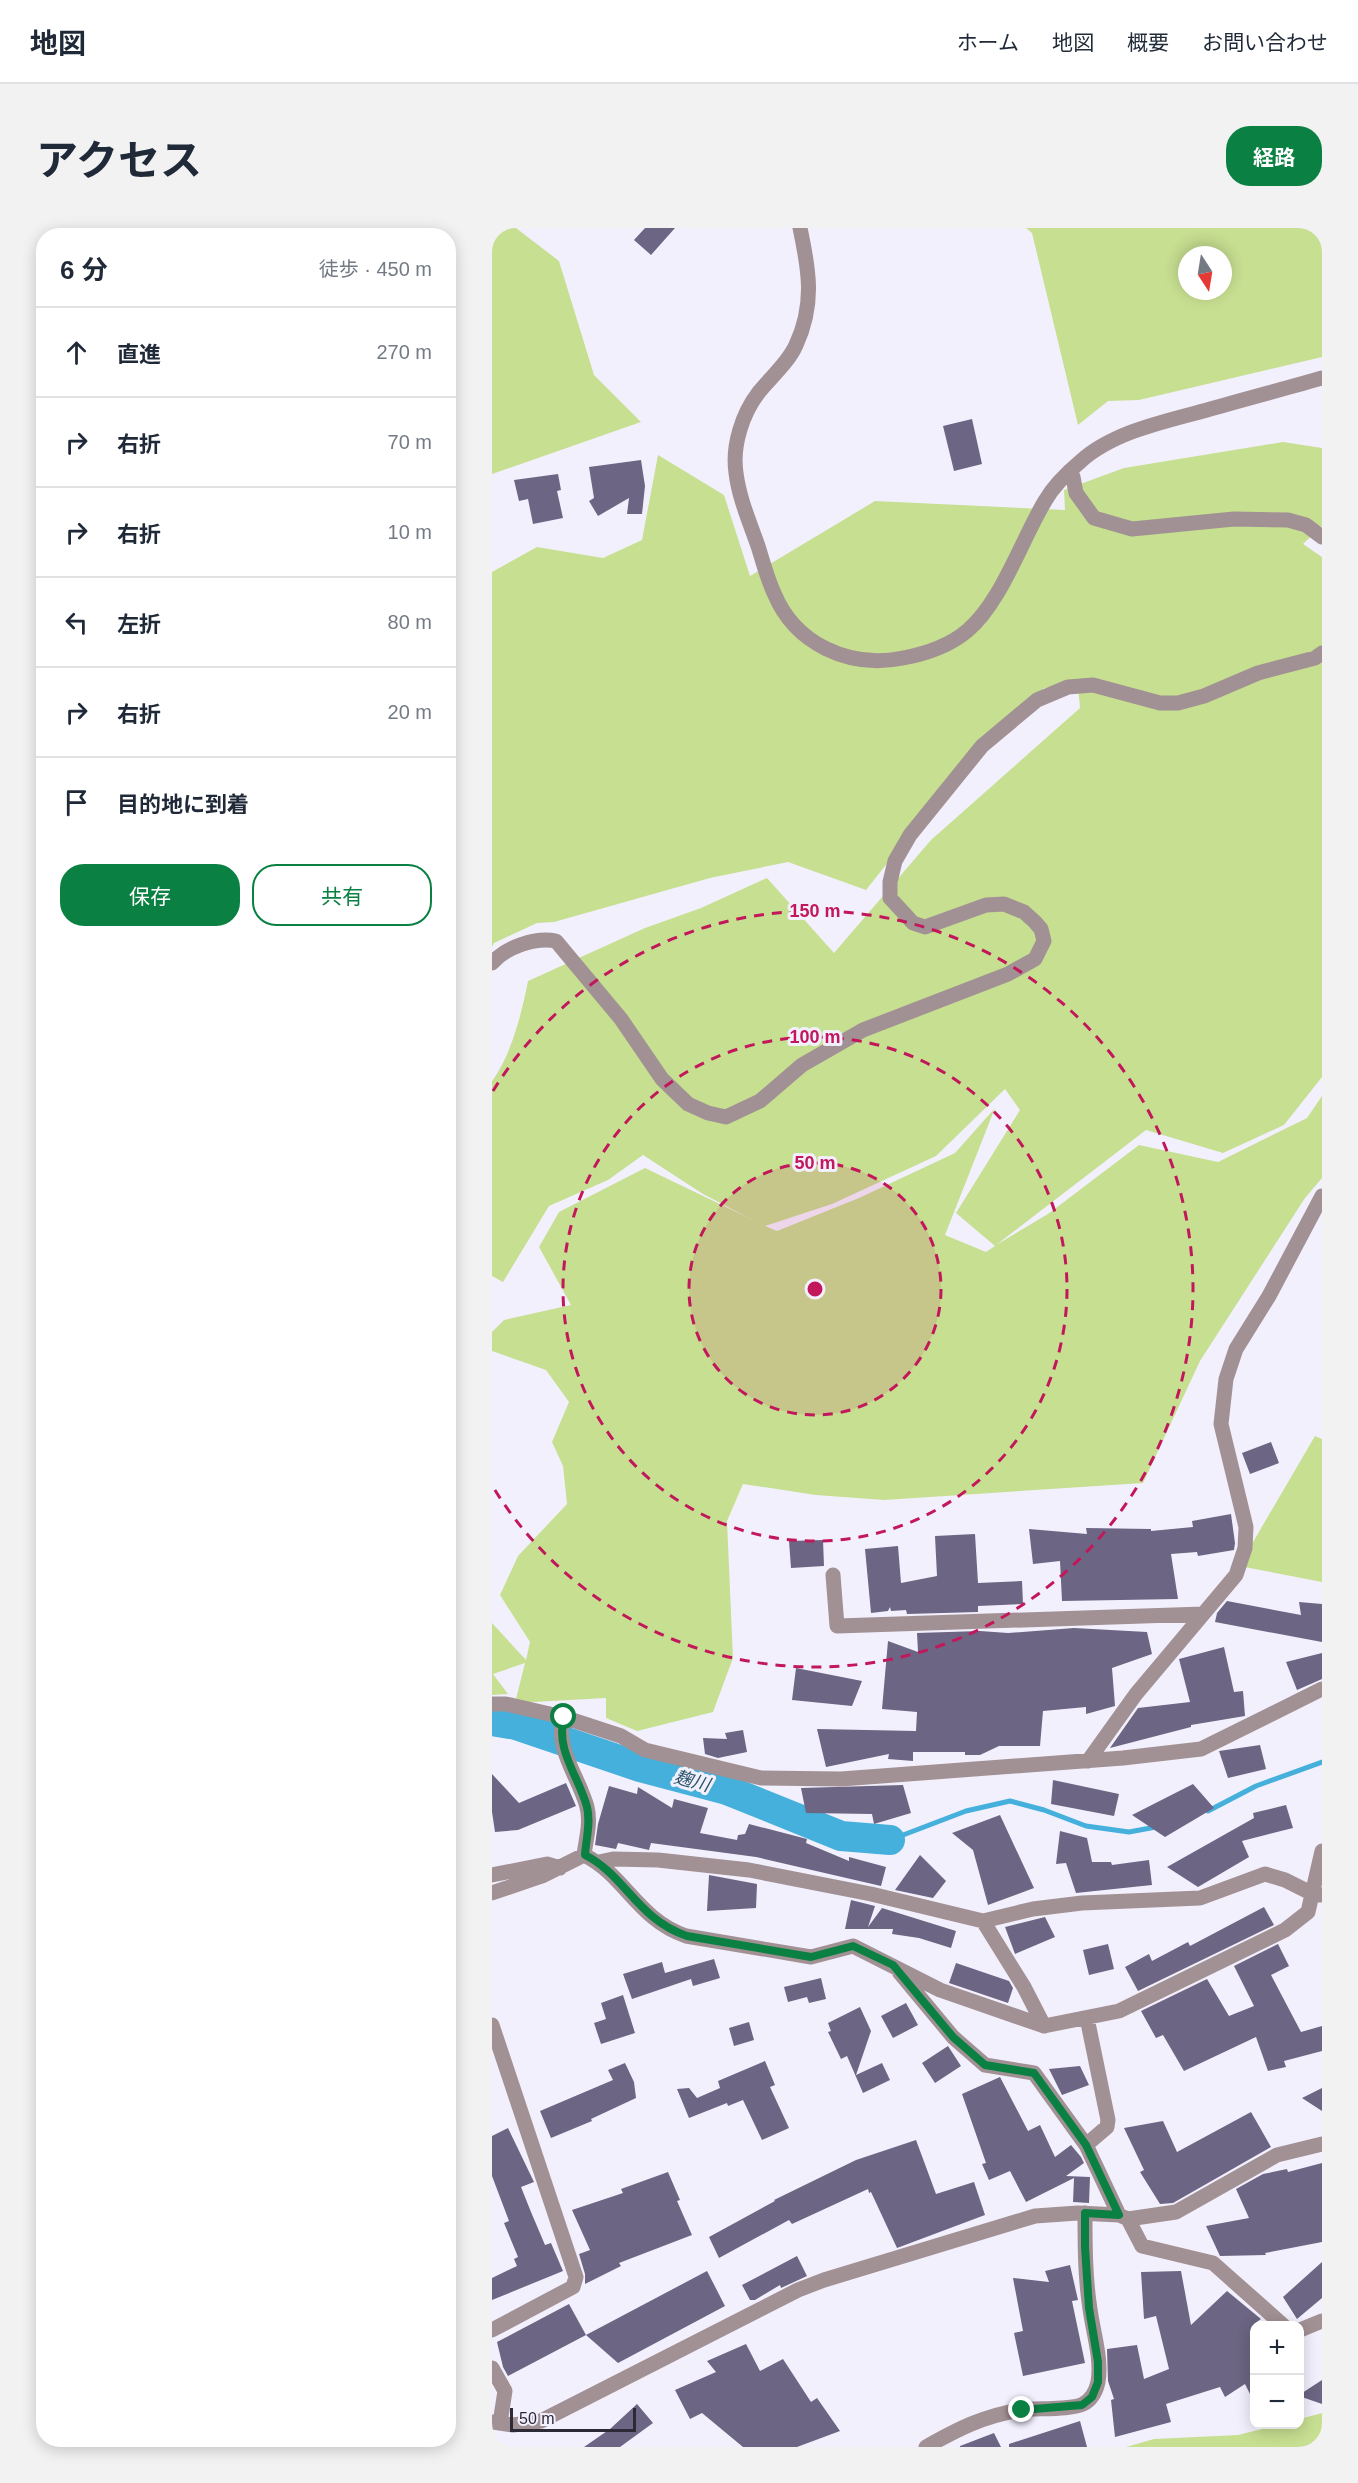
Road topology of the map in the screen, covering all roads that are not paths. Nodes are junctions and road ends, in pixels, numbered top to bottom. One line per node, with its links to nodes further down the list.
1 (800, 228): 2 (street)
2 (1322, 378)
3 (1073, 477): 4 (street)
4 (1322, 537)
5 (1322, 653): 6 (street)
6 (492, 963)
7 (1322, 1196): 9 (street)
8 (833, 1575): 9 (street)
9 (1203, 1614): 13 (street)
10 (1322, 1689): 13 (street)
11 (492, 1704): 12 (street)
12 (563, 1721): 13 (street); 15 (street)
13 (1088, 1761)
14 (1322, 1851): 19 (street)
15 (592, 1858): 16 (street); 20 (street); 21 (street)
16 (560, 1868): 17 (street); 18 (street)
17 (492, 1875)
18 (492, 1893)
19 (1318, 1894): 20 (street); 22 (street)
20 (983, 1921): 24 (street)
21 (893, 1965): 24 (street); 26 (street)
22 (1087, 2018): 24 (street); 26 (street)
23 (492, 2025): 32 (street)
24 (1044, 2026)
25 (1322, 2144): 28 (street)
26 (1086, 2145): 28 (street)
27 (1085, 2213): 28 (street); 34 (street); 35 (street)
28 (1124, 2217): 29 (street)
29 (1279, 2321)
30 (1322, 2321): 31 (street)
31 (1304, 2328)
32 (492, 2330)
33 (492, 2368): 34 (street)
34 (496, 2423)
35 (926, 2447)

